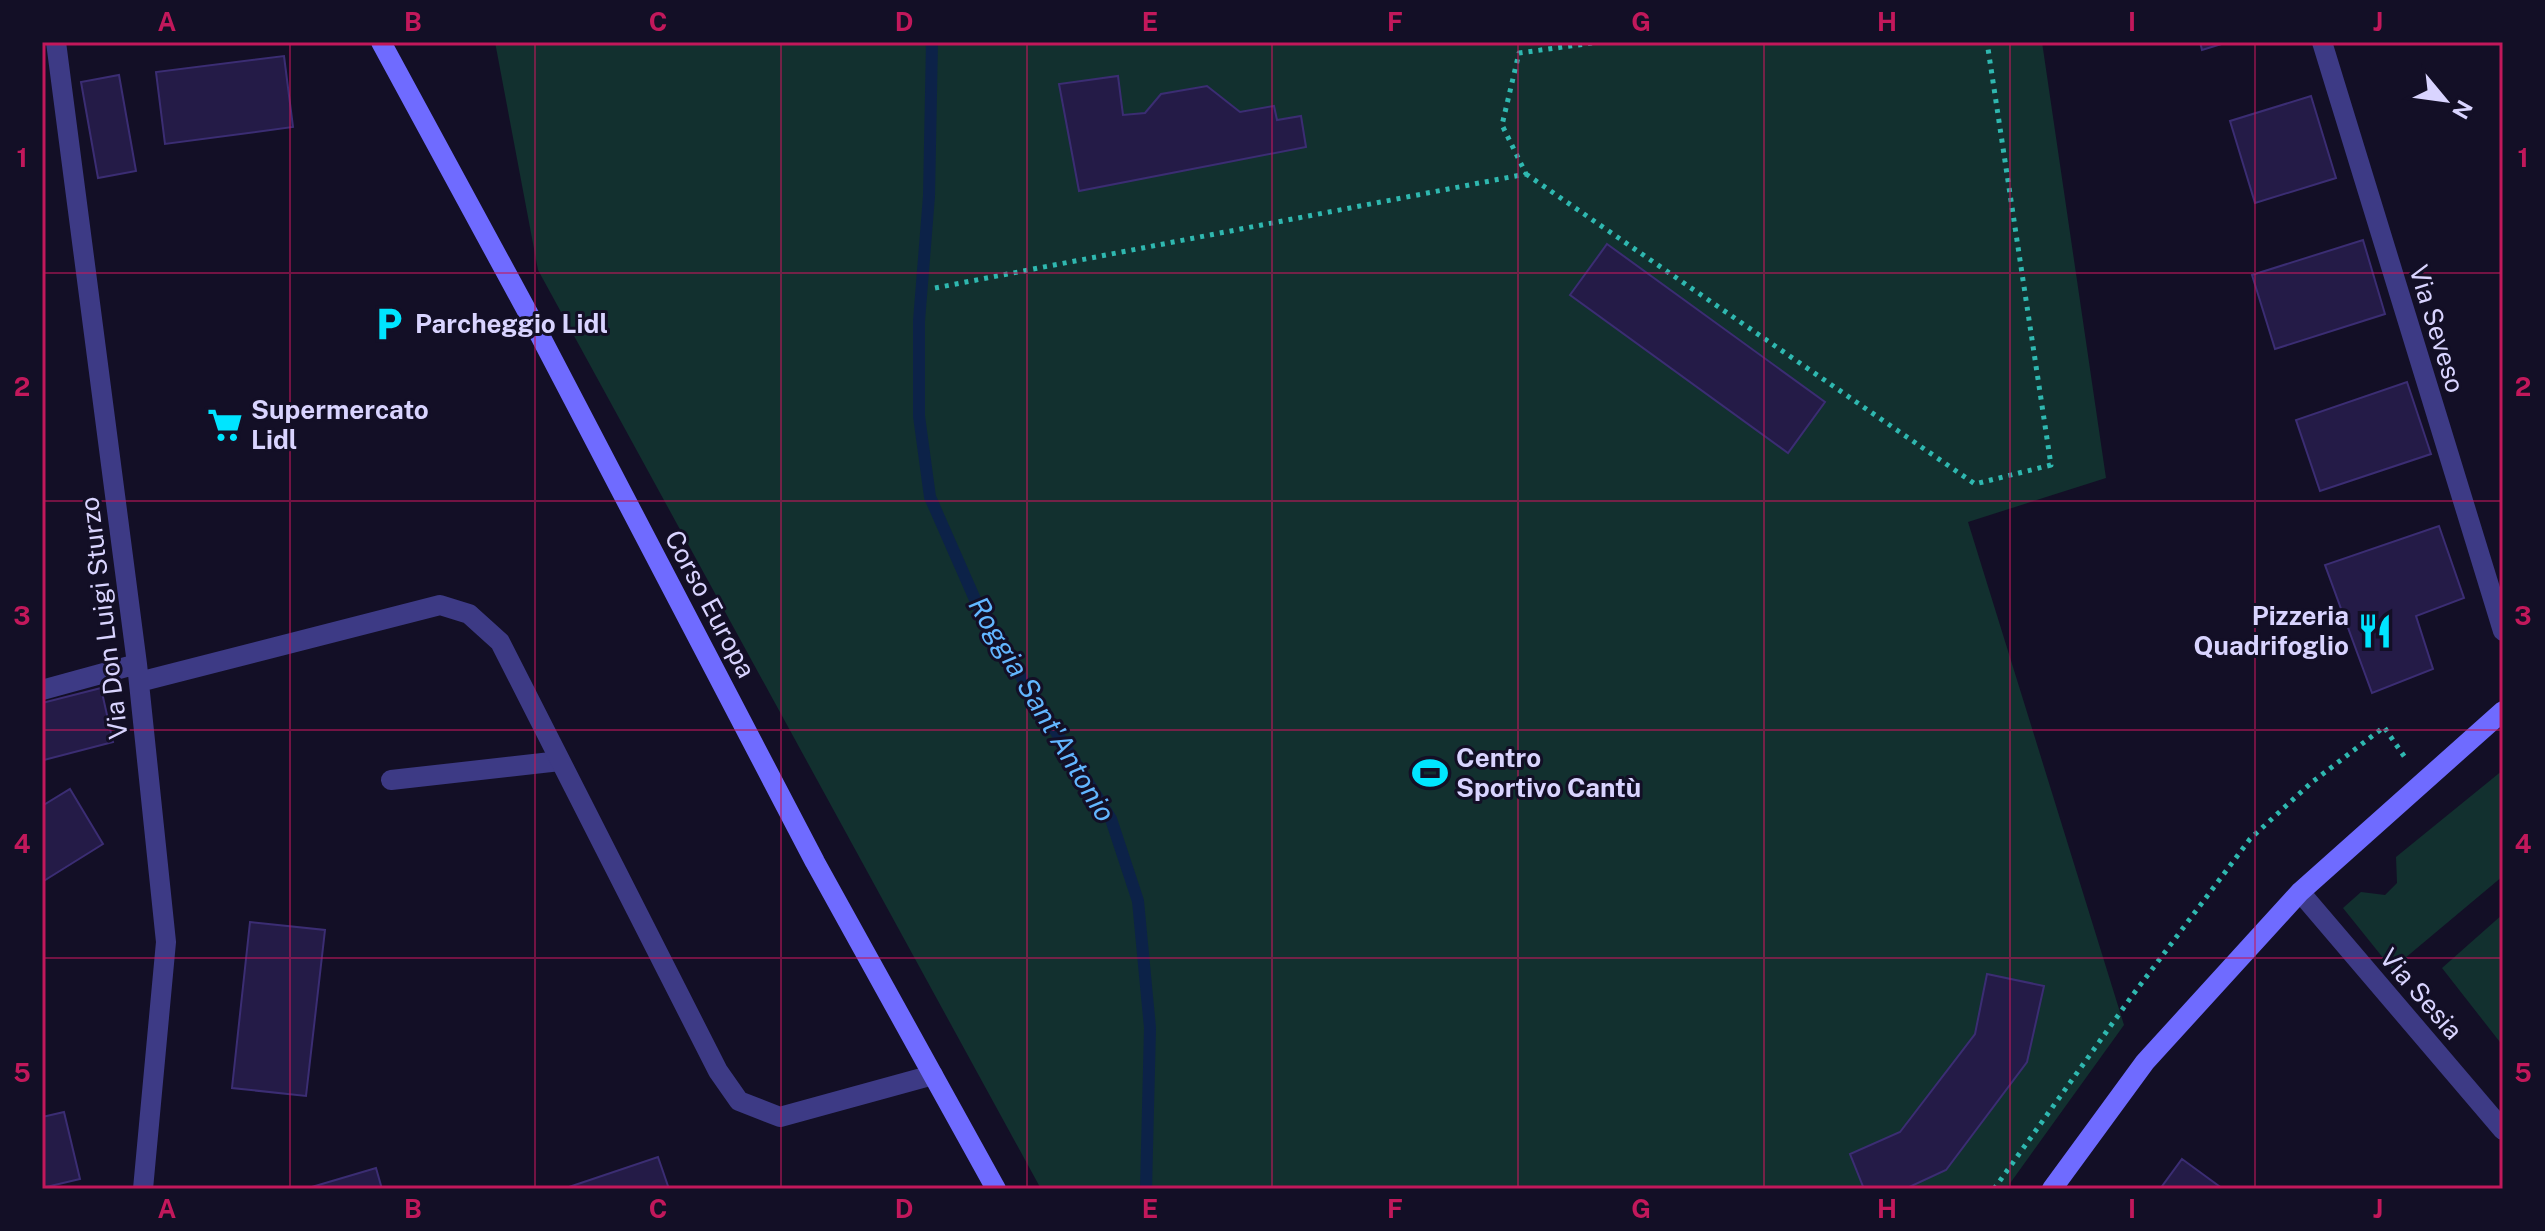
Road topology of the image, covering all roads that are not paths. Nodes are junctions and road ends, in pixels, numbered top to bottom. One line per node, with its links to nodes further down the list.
1 (56, 42): 5 (street, Via Don Luigi Sturzo)
2 (381, 42): 11 (main road, Corso Europa)
3 (2322, 42): 4 (street, Via Seveso)
4 (2503, 631)
5 (138, 673): 6 (street); 8 (street); 13 (street, Via Don Luigi Sturzo)
6 (42, 690)
7 (2503, 711): 10 (main road)
8 (560, 761): 9 (street); 11 (street)
9 (391, 780)
10 (2300, 892): 12 (street, Via Sesia); 15 (main road)
11 (933, 1075): 14 (main road, Corso Europa)
12 (2503, 1130)
13 (143, 1189)
14 (996, 1189)
15 (2052, 1189)

